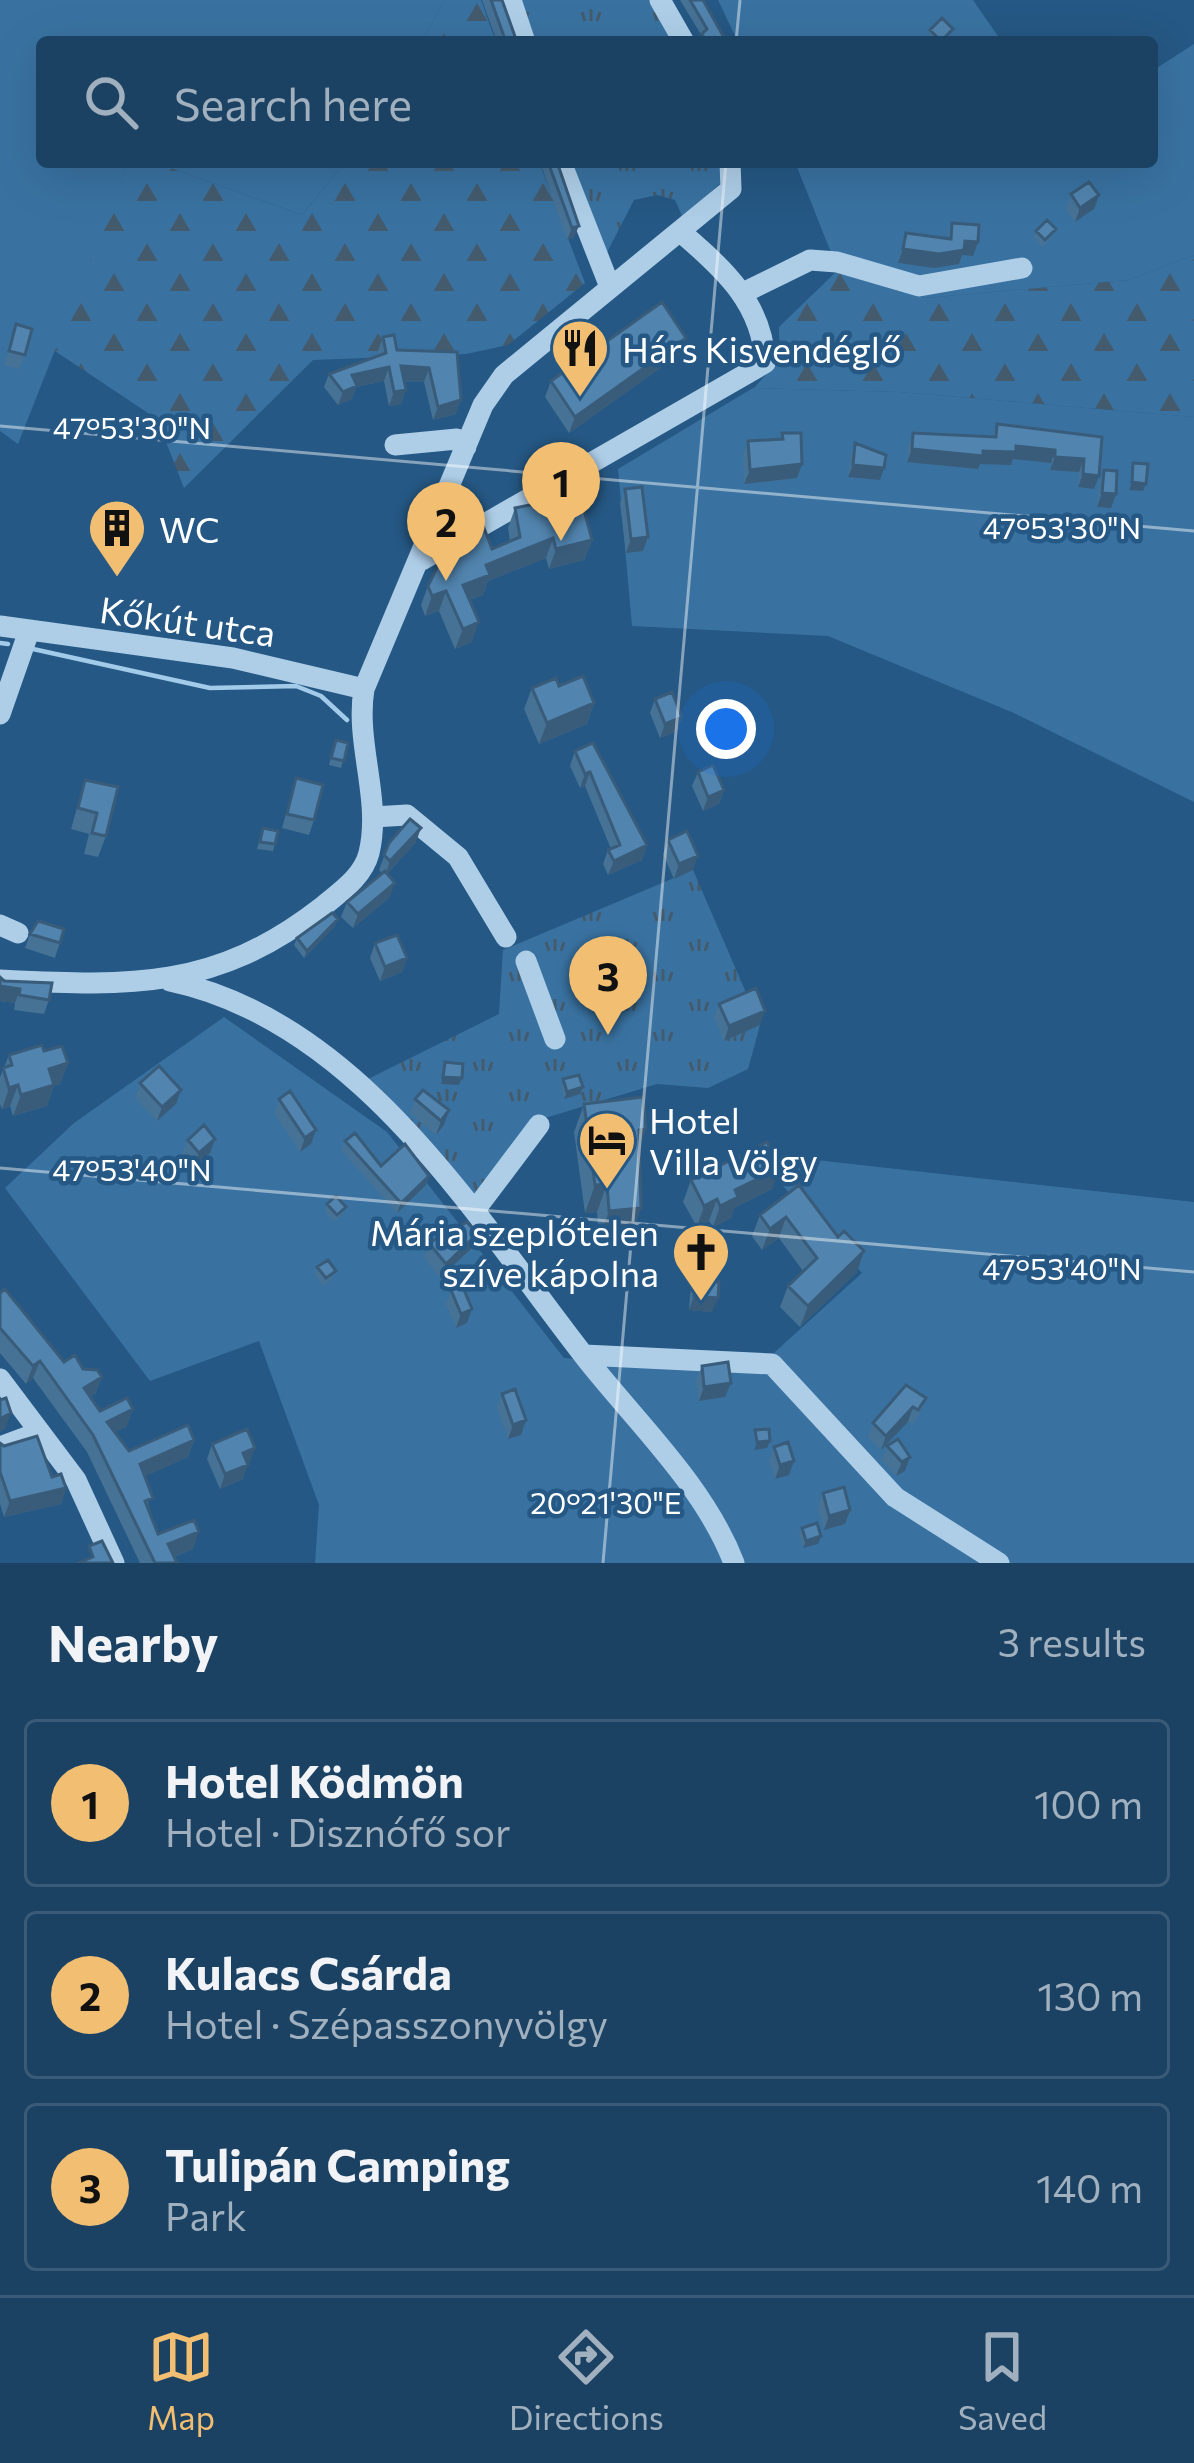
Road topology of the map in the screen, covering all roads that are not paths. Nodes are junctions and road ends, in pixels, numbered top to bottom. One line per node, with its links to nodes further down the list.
1 (511, 0): 3 (street)
2 (660, 0): 4 (street)
3 (522, 36)
4 (681, 36)
5 (563, 168): 9 (street)
6 (730, 168): 7 (street)
7 (682, 233): 9 (street); 10 (street)
8 (1022, 268): 10 (street)
9 (610, 287): 12 (street)
10 (743, 293): 13 (street)
11 (395, 445): 12 (street)
12 (466, 447): 13 (street)
13 (417, 564): 16 (street)
14 (0, 626): 15 (street, Kőkút utca)
15 (29, 631): 16 (street, Kőkút utca); 17 (street)
16 (364, 689): 18 (street)
17 (0, 714)
18 (373, 817): 19 (street); 22 (street)
19 (506, 937)
20 (526, 961): 23 (street)
21 (0, 980): 22 (street)
22 (169, 981): 25 (street)
23 (555, 1039)
24 (539, 1125): 25 (street)
25 (475, 1210): 26 (street)
26 (584, 1355): 31 (street); 32 (street)
27 (0, 1379): 28 (street)
28 (40, 1432): 29 (street); 30 (street)
29 (0, 1447)
30 (114, 1563)
31 (734, 1563)
32 (999, 1563)

